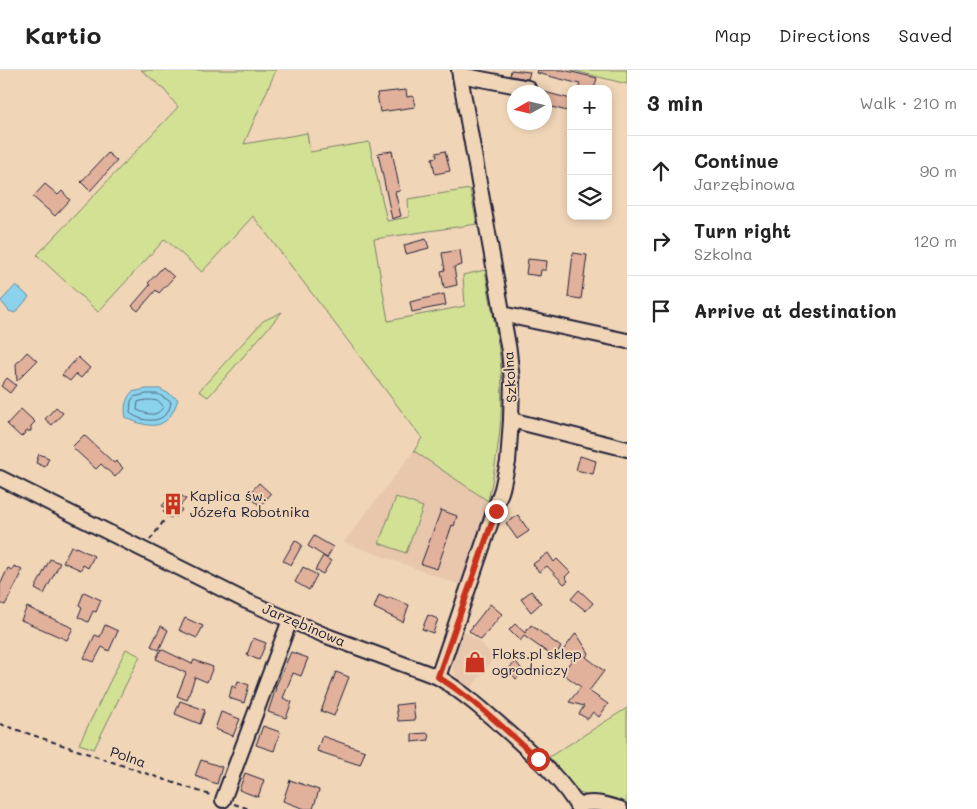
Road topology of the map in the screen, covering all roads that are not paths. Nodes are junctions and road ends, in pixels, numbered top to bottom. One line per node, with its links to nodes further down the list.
1 (460, 73): 2 (street); 3 (street, Szkolna)
2 (514, 85)
3 (502, 314): 4 (street); 5 (street, Szkolna)
4 (627, 341)
5 (512, 420): 6 (street); 9 (street, Szkolna)
6 (627, 450)
7 (0, 478): 8 (street, Jarzębinowa)
8 (290, 620): 9 (street, Jarzębinowa); 10 (street)
9 (438, 677): 11 (street, Jarzębinowa)
10 (223, 800)
11 (578, 807): 12 (street)
12 (620, 809)

